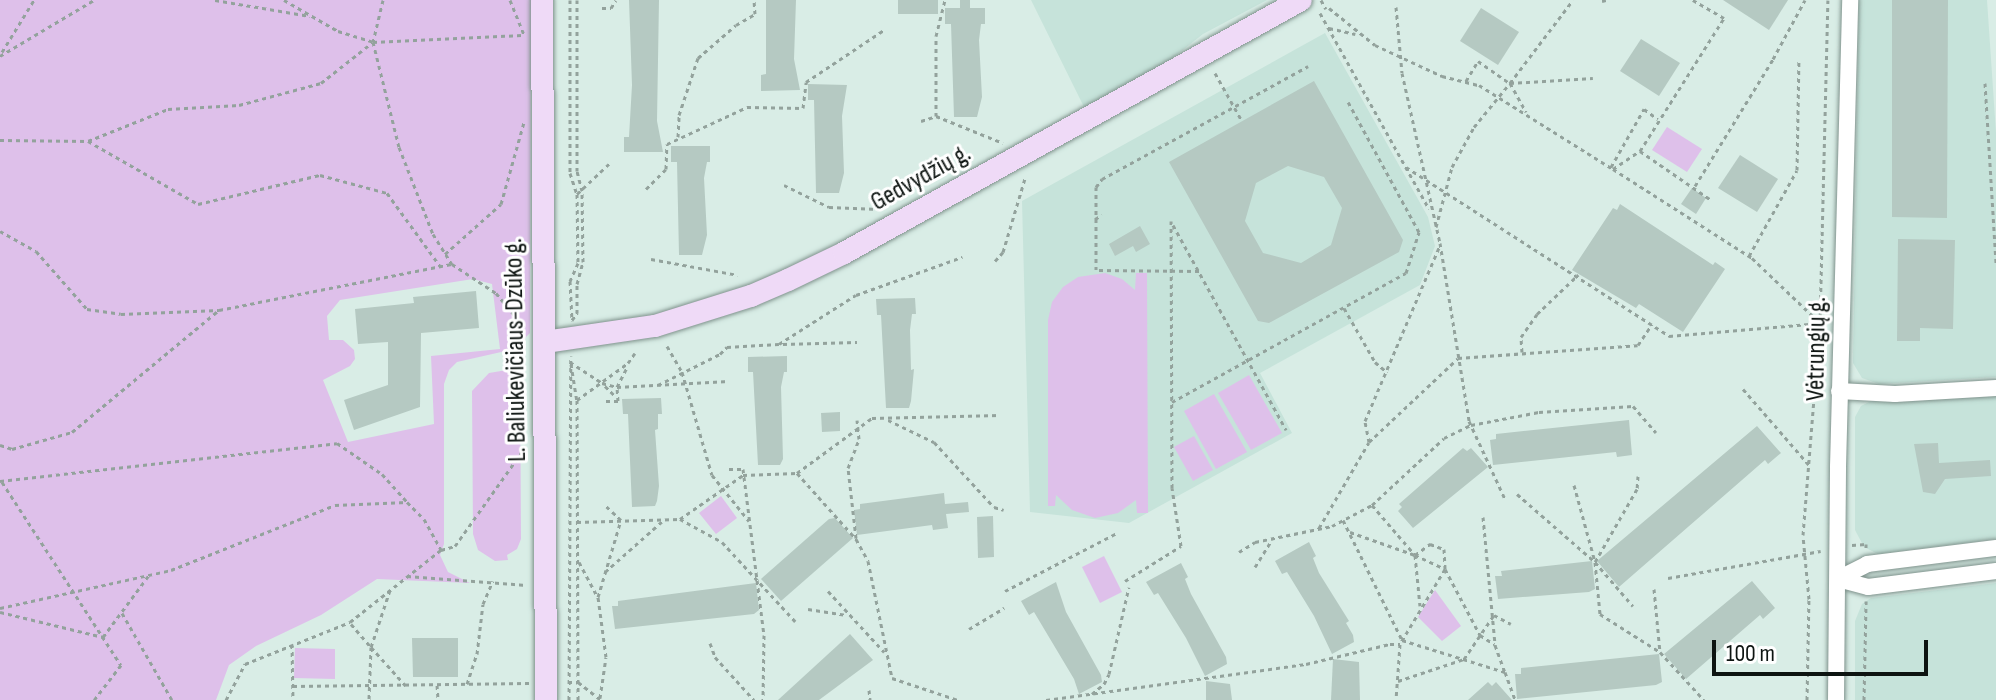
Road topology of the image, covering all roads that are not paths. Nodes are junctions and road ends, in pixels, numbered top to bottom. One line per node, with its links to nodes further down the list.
1 (542, 0): 4 (main road, L. Baliukevičiaus-Dzūko g.)
2 (1301, 0): 4 (main road, Gedvydžių g.)
3 (1850, 0): 6 (street, Vėtrungių g.)
4 (535, 341): 10 (main road, L. Baliukevičiaus-Dzūko g.)
5 (1996, 388): 6 (street)
6 (1839, 391): 9 (street, Vėtrungių g.)
7 (1996, 548): 9 (street)
8 (1996, 571): 9 (street)
9 (1838, 579): 11 (street, Vėtrungių g.)
10 (539, 696)
11 (1836, 700)

